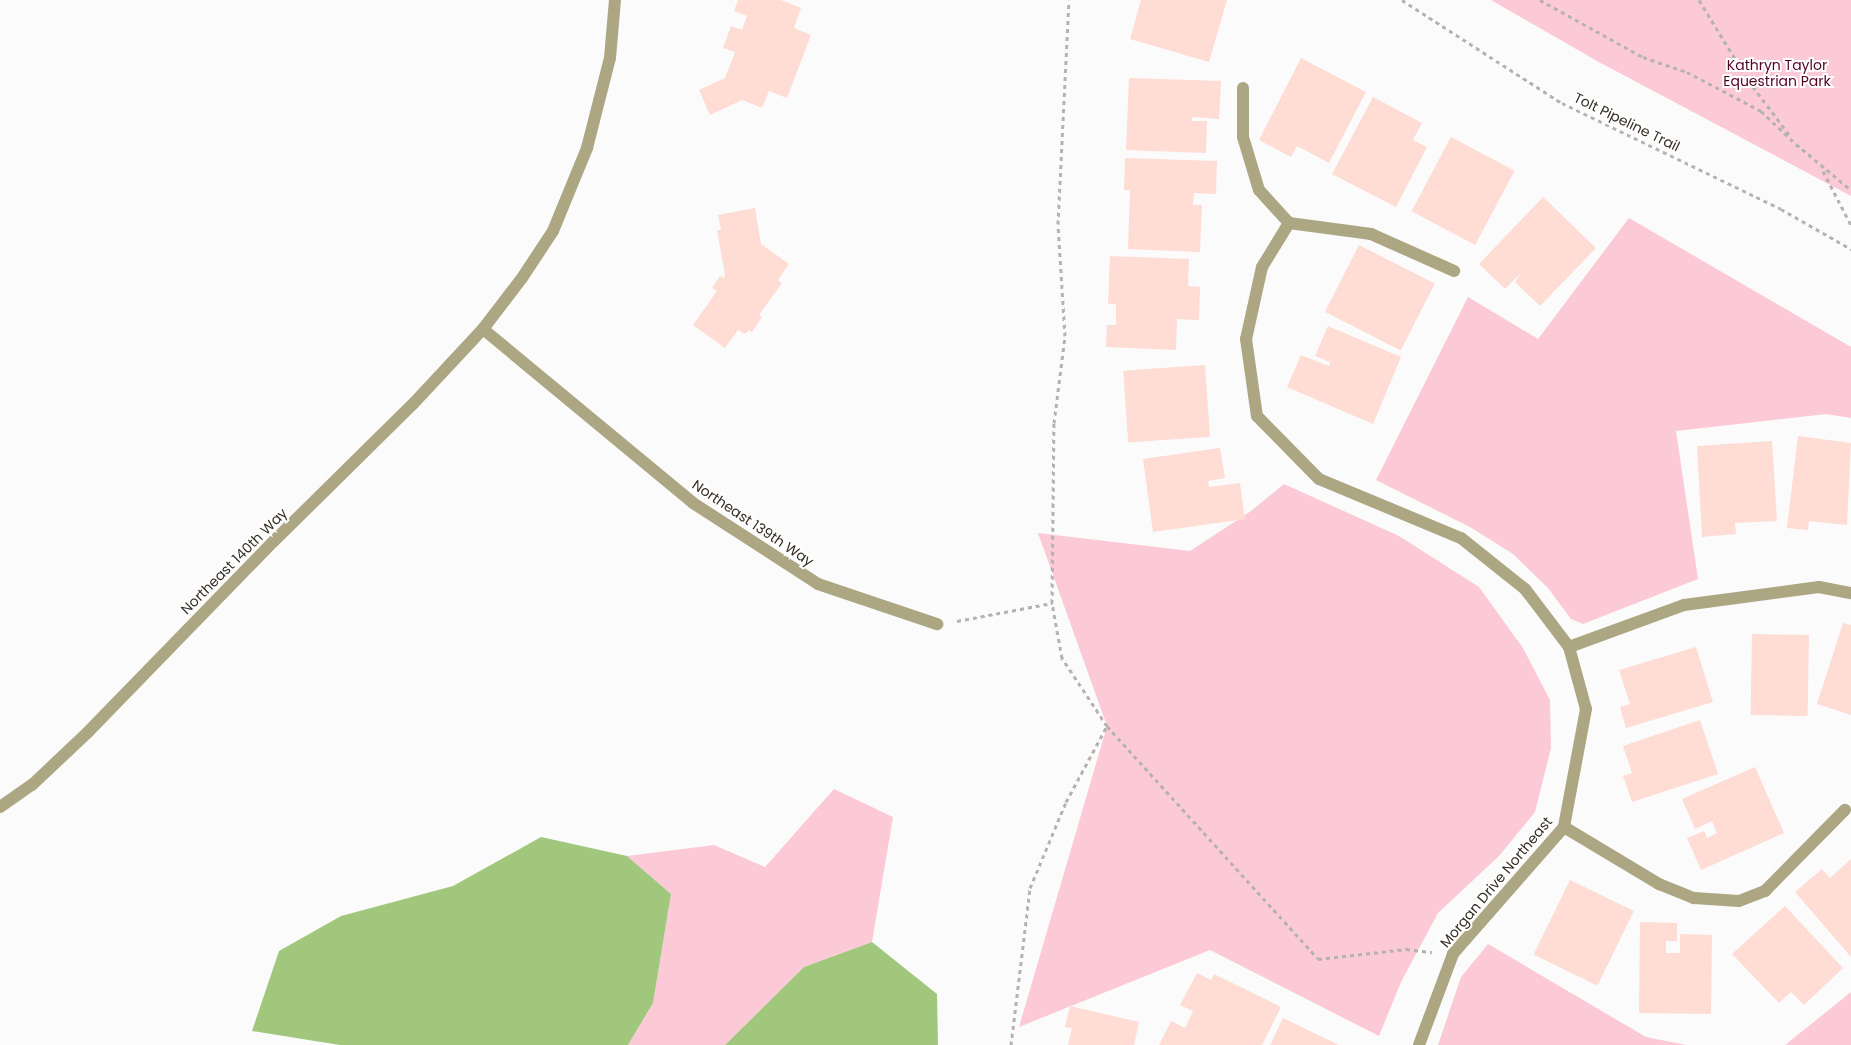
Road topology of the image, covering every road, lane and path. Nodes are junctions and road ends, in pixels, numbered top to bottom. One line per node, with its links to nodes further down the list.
1 (615, 0): 14 (street, Northeast 140th Way)
2 (1069, 0): 16 (path)
3 (1402, 0): 12 (path, Tolt Pipeline Trail)
4 (1540, 0): 7 (path)
5 (1699, 0): 7 (path)
6 (1243, 88): 10 (street)
7 (1797, 145): 8 (path)
8 (1822, 168): 9 (path); 11 (path)
9 (1851, 190)
10 (1289, 223): 13 (street); 18 (street, Morgan Drive Northeast)
11 (1851, 225)
12 (1851, 249)
13 (1454, 271)
14 (483, 328): 17 (street, Northeast 139th Way); 20 (street, Northeast 140th Way)
15 (1851, 593): 18 (street)
16 (1052, 603): 17 (path); 19 (path)
17 (937, 624)
18 (1570, 647): 22 (street, Morgan Drive Northeast)
19 (1107, 726): 23 (path); 24 (path)
20 (0, 807)
21 (1845, 810): 22 (street)
22 (1564, 827): 23 (street, Morgan Drive Northeast)
23 (1453, 954): 25 (street, Morgan Drive Northeast)
24 (1011, 1045)
25 (1419, 1045)

